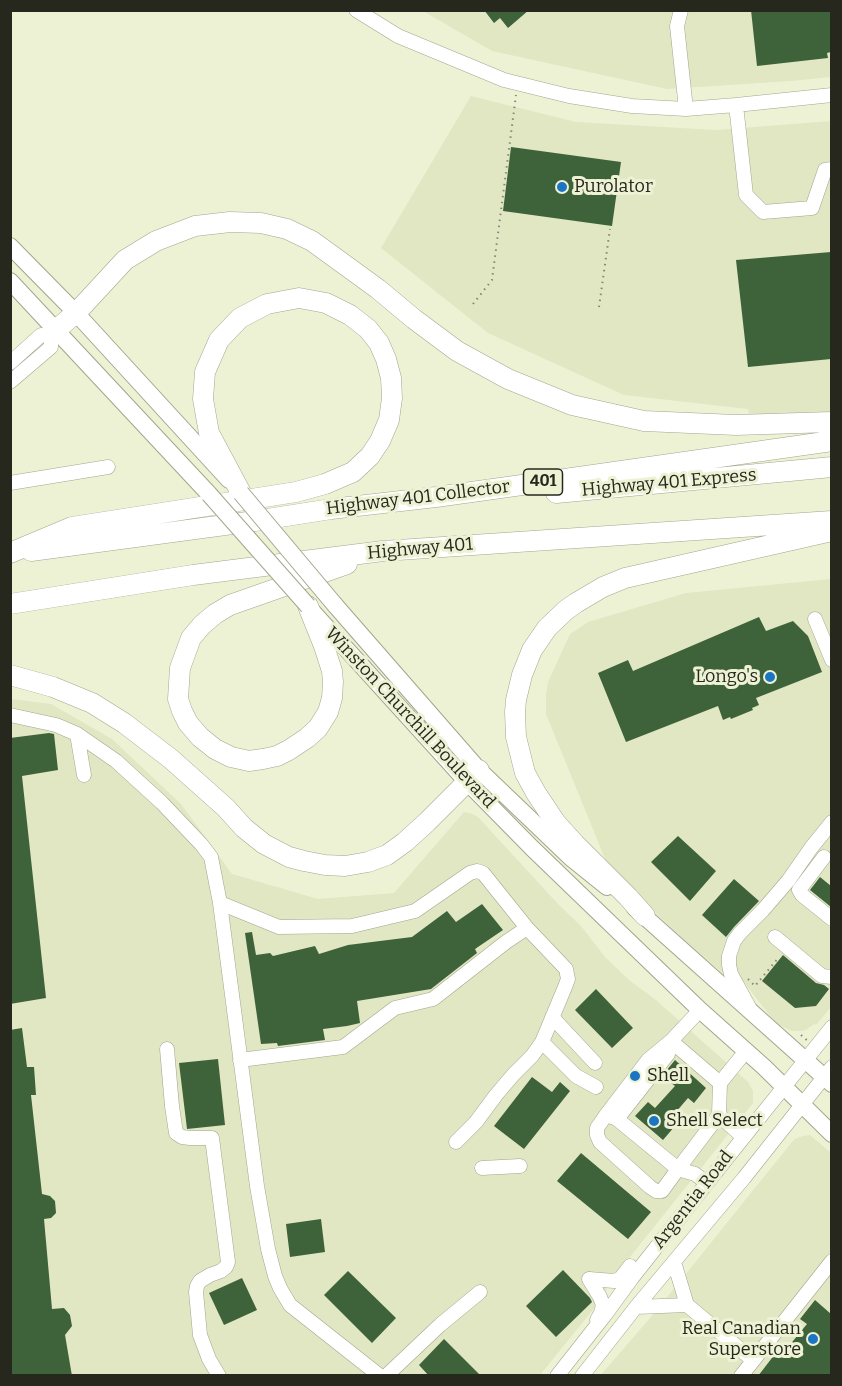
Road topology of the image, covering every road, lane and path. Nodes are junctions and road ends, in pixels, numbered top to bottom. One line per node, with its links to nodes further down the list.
1 (356, 10): 3 (street)
2 (681, 10): 6 (street)
3 (517, 84): 6 (street); 11 (path)
4 (831, 95): 5 (street)
5 (736, 105): 6 (street); 7 (street)
6 (686, 109)
7 (831, 169)
8 (610, 230): 12 (path)
9 (10, 246): 13 (main road, Winston Churchill Boulevard)
10 (10, 281): 14 (main road, Winston Churchill Boulevard)
11 (473, 304)
12 (600, 307)
13 (76, 314): 14 (highway); 17 (highway); 22 (main road, Winston Churchill Boulevard)
14 (54, 333): 15 (street); 16 (street); 29 (main road, Winston Churchill Boulevard, bridge)
15 (10, 363)
16 (10, 382)
17 (831, 422)
18 (831, 441): 23 (highway, Highway 401 Collector / 401)
19 (108, 467): 21 (street)
20 (831, 467): 23 (highway, Highway 401 Express / 401)
21 (10, 483)
22 (241, 493): 27 (highway); 36 (main road, Winston Churchill Boulevard, bridge)
23 (255, 521): 27 (highway, 401)
24 (831, 521): 26 (highway, Highway 401)
25 (831, 531): 40 (highway)
26 (383, 551): 28 (highway, Highway 401); 29 (highway)
27 (10, 553)
28 (10, 604)
29 (308, 606): 36 (main road, Winston Churchill Boulevard)
30 (815, 619): 31 (street)
31 (831, 660)
32 (10, 675): 36 (highway)
33 (10, 715): 34 (street)
34 (76, 734): 35 (street); 39 (street)
35 (84, 775)
36 (473, 776): 40 (main road, Winston Churchill Boulevard); 47 (main road, Winston Churchill Boulevard)
37 (831, 822): 48 (street)
38 (824, 857): 41 (street)
39 (220, 903): 42 (street); 55 (street)
40 (645, 916): 48 (main road, Winston Churchill Boulevard)
41 (831, 919)
42 (526, 928): 49 (street); 55 (street)
43 (775, 937): 46 (street)
44 (782, 953): 45 (path)
45 (742, 973)
46 (831, 977)
47 (700, 1010): 51 (street); 54 (main road, Winston Churchill Boulevard)
48 (752, 1012): 56 (main road, Winston Churchill Boulevard)
49 (552, 1017): 52 (street); 57 (street)
50 (831, 1027): 56 (street, Argentia Road)
51 (671, 1041): 59 (street); 64 (street)
52 (542, 1042): 60 (street); 67 (street)
53 (167, 1049): 80 (street)
54 (746, 1051): 59 (street); 61 (main road, Winston Churchill Boulevard)
55 (240, 1060): 81 (street)
56 (805, 1060): 58 (main road, Winston Churchill Boulevard); 61 (street, Argentia Road)
57 (595, 1063)
58 (829, 1076): 62 (street, Argentia Road)
59 (720, 1083): 63 (street)
60 (596, 1087)
61 (784, 1087): 62 (main road, Winston Churchill Boulevard); 66 (street, Argentia Road)
62 (802, 1105): 65 (main road, Winston Churchill Boulevard); 74 (street, Argentia Road)
63 (719, 1115): 66 (street); 70 (street)
64 (611, 1117): 70 (street); 70 (street)
65 (831, 1134)
66 (743, 1137): 71 (street, Argentia Road)
67 (456, 1142)
68 (520, 1166): 69 (street)
69 (482, 1168)
70 (678, 1169): 71 (street)
71 (707, 1183): 72 (street, Argentia Road)
72 (652, 1253): 78 (street, Argentia Road); 78 (street)
73 (831, 1261): 79 (street)
74 (674, 1262): 76 (street); 77 (street, Argentia Road)
75 (480, 1292): 82 (street)
76 (687, 1305): 77 (street); 79 (street)
77 (636, 1307): 84 (street, Argentia Road)
78 (585, 1340): 83 (street, Argentia Road)
79 (753, 1360): 85 (street)
80 (219, 1376)
81 (380, 1376)
82 (386, 1376)
83 (557, 1376)
84 (582, 1376)
85 (741, 1376)

